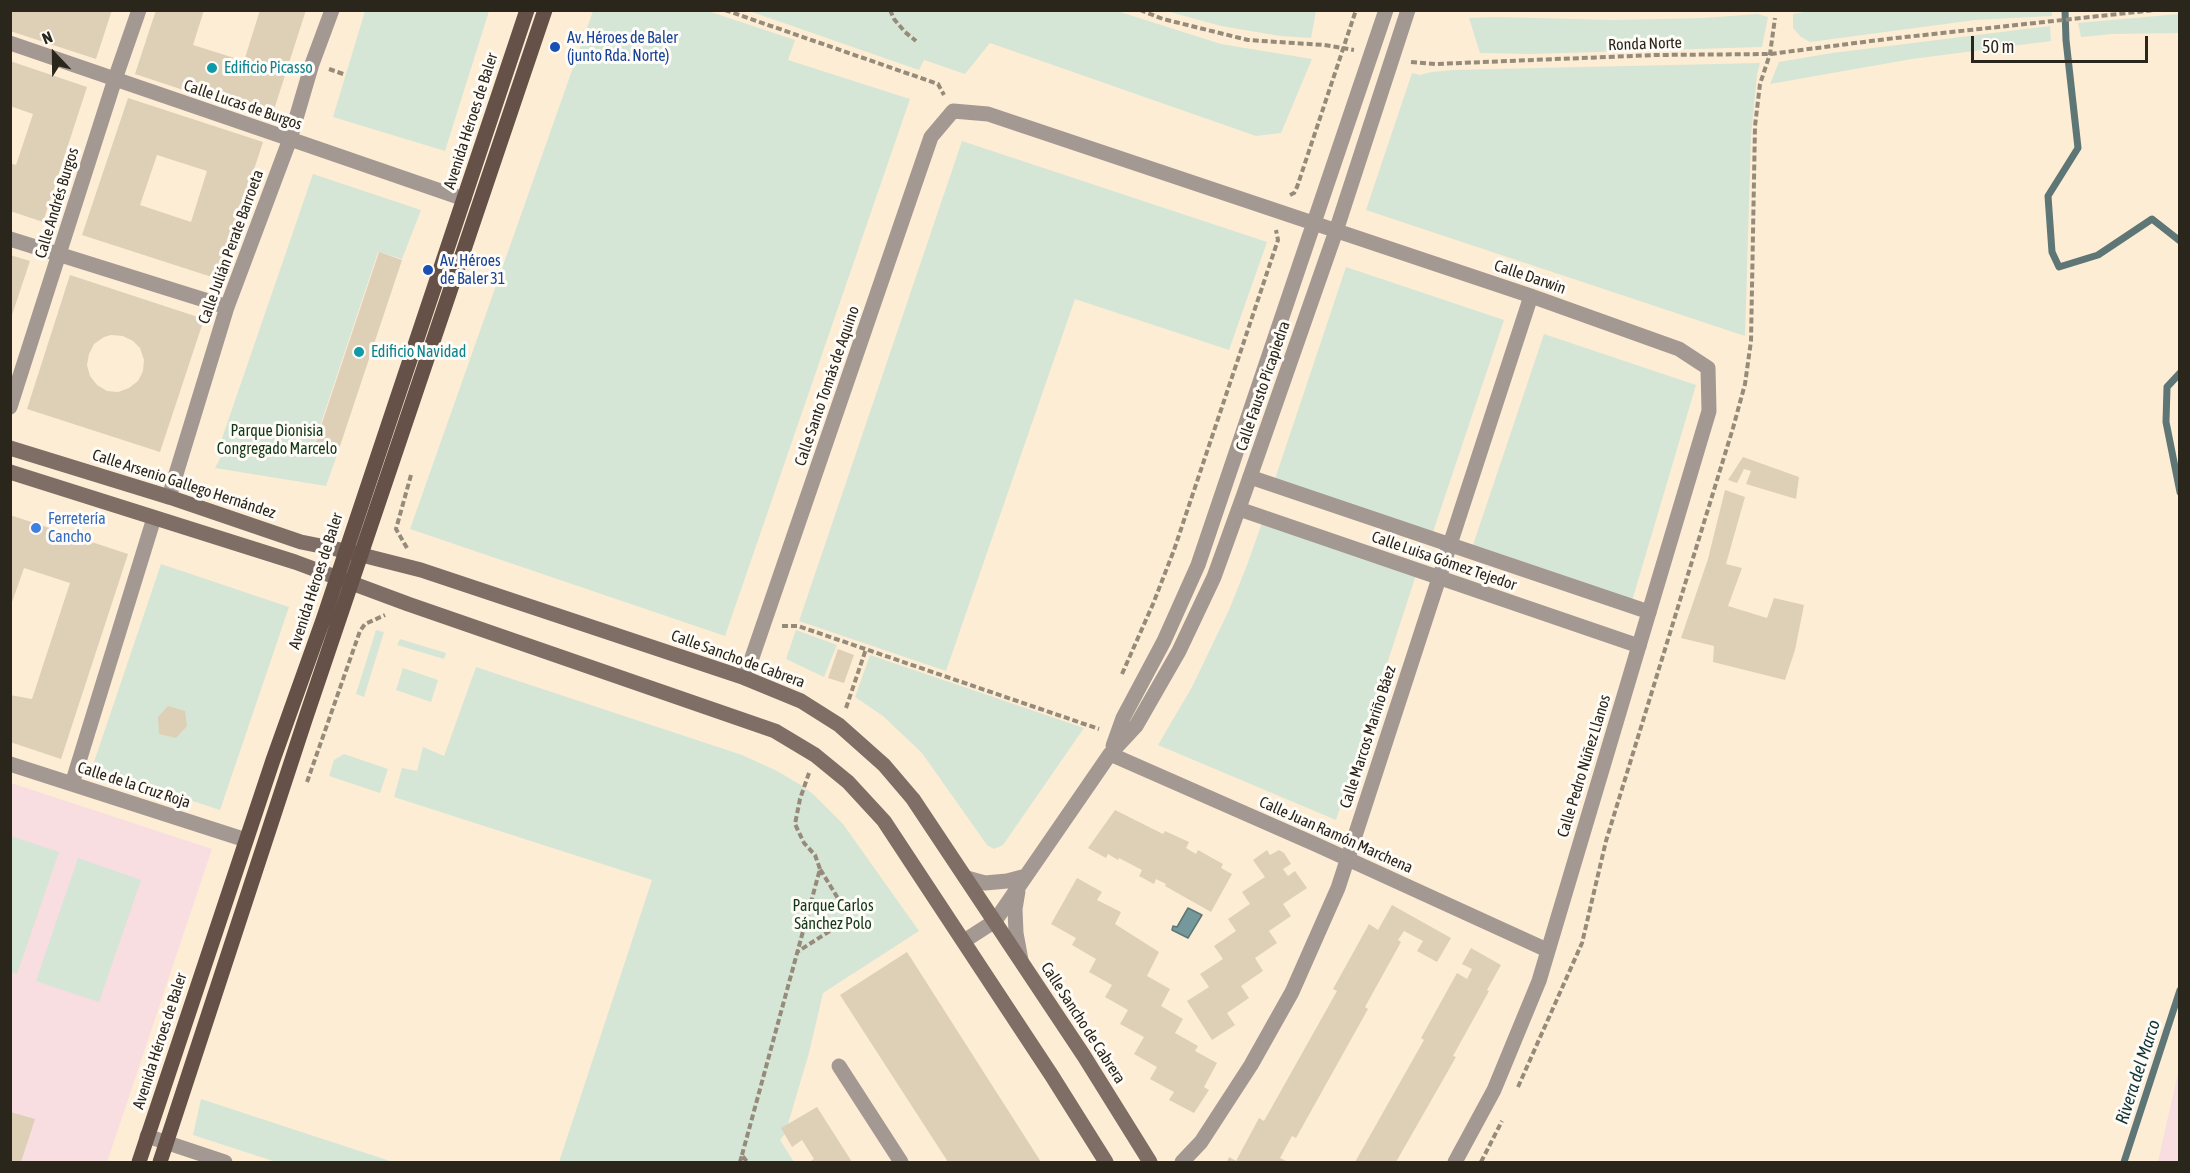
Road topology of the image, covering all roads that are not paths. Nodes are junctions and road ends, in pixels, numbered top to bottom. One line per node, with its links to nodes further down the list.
1 (139, 10): 8 (street, Calle Andrés Burgos)
2 (332, 10): 9 (street, Calle Julián Perate Barroeta)
3 (527, 10): 10 (main road, Avenida Héroes de Baler)
4 (545, 10): 26 (main road, Avenida Héroes de Baler)
5 (1386, 10): 11 (street, Calle Fausto Picapiedra)
6 (1408, 10): 12 (street, Calle Fausto Picapiedra)
7 (10, 43): 8 (street, Calle Lucas de Burgos)
8 (115, 79): 9 (street, Calle Lucas de Burgos); 14 (street, Calle Andrés Burgos)
9 (290, 139): 10 (street, Calle Lucas de Burgos); 16 (street, Calle Julián Perate Barroeta)
10 (464, 199): 26 (main road, Avenida Héroes de Baler)
11 (1315, 224): 12 (street, Calle Darwin); 31 (street, Calle Santo Tomás de Aquino); 32 (street, Calle Fausto Picapiedra)
12 (1336, 231): 15 (street, Calle Darwin); 21 (street, Calle Fausto Picapiedra)
13 (10, 239): 14 (street)
14 (60, 256): 16 (street); 18 (street, Calle Andrés Burgos)
15 (1531, 296): 17 (street, Calle Darwin); 25 (street, Calle Marcos Mariño Báez)
16 (227, 307): 22 (street, Calle Julián Perate Barroeta)
17 (1708, 368): 29 (street, Calle Pedro Núñez Llanos)
18 (10, 407)
19 (10, 448): 22 (main road, Calle Arsenio Gallego Hernández)
20 (10, 472): 24 (main road)
21 (1250, 477): 23 (street, Calle Fausto Picapiedra); 25 (street, Calle Luisa Gómez Tejedor)
22 (170, 497): 26 (main road, Calle Arsenio Gallego Hernández)
23 (1239, 510): 27 (street, Calle Luisa Gómez Tejedor); 32 (street, Calle Fausto Picapiedra)
24 (154, 518): 28 (main road); 34 (street)
25 (1449, 545): 27 (street, Calle Marcos Mariño Báez); 29 (street, Calle Luisa Gómez Tejedor)
26 (353, 552): 28 (main road, Avenida Héroes de Baler); 31 (main road, Calle Sancho de Cabrera)
27 (1439, 578): 30 (street, Calle Luisa Gómez Tejedor); 36 (street, Calle Marcos Mariño Báez)
28 (344, 581): 35 (main road, Avenida Héroes de Baler); 40 (main road); 45 (main road, Avenida Héroes de Baler)
29 (1649, 612): 30 (street, Calle Pedro Núñez Llanos)
30 (1639, 646): 41 (street, Calle Pedro Núñez Llanos)
31 (744, 678): 37 (main road, Calle Sancho de Cabrera)
32 (1110, 754): 36 (street, Calle Juan Ramón Marchena); 38 (street, Calle Fausto Picapiedra)
33 (10, 764): 34 (street, Calle de la Cruz Roja)
34 (72, 784): 35 (street, Calle de la Cruz Roja)
35 (246, 840): 44 (main road, Avenida Héroes de Baler)
36 (1348, 860): 41 (street, Calle Juan Ramón Marchena); 52 (street, Calle Marcos Mariño Báez)
37 (967, 878): 38 (street); 39 (main road, Calle Sancho de Cabrera)
38 (1022, 882): 39 (street, Calle Fausto Picapiedra); 42 (street, Calle Fausto Picapiedra)
39 (995, 921): 40 (street, Calle Fausto Picapiedra); 42 (main road, Calle Sancho de Cabrera)
40 (964, 941): 50 (main road)
41 (1547, 950): 53 (street, Calle Pedro Núñez Llanos)
42 (1021, 960): 51 (main road, Calle Sancho de Cabrera)
43 (839, 1066): 49 (street)
44 (147, 1136): 45 (street); 46 (main road, Avenida Héroes de Baler)
45 (167, 1143): 47 (main road, Avenida Héroes de Baler); 48 (street)
46 (139, 1162)
47 (160, 1162)
48 (225, 1162)
49 (901, 1162)
50 (1106, 1162)
51 (1150, 1162)
52 (1182, 1162)
53 (1455, 1162)

